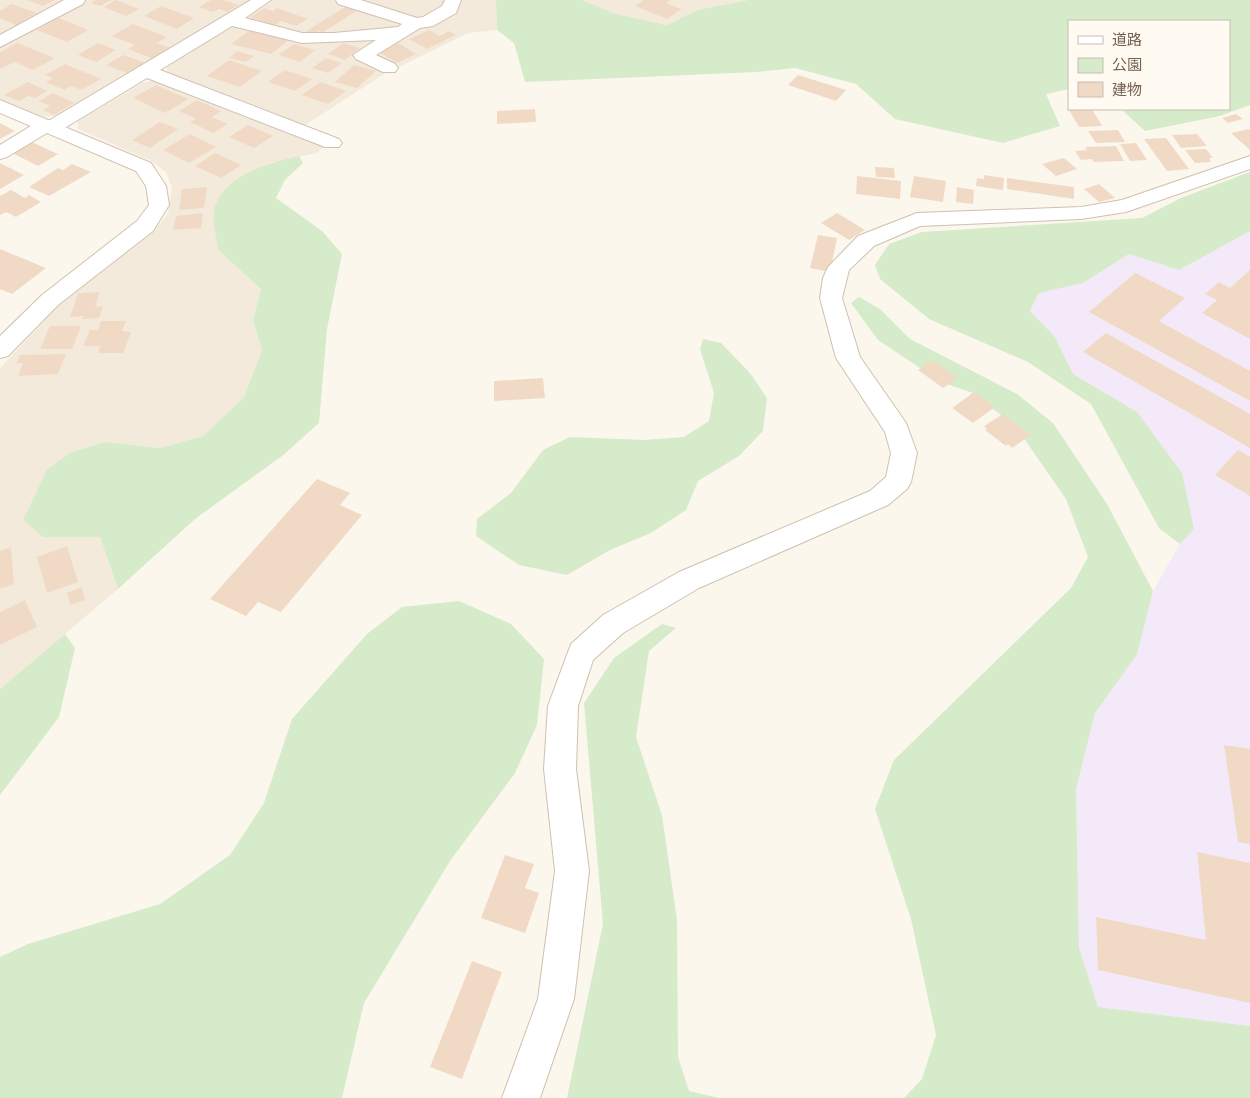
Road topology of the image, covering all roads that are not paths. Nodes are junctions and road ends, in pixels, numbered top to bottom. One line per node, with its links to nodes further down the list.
1 (77, 0): 7 (street)
2 (263, 0): 5 (street)
3 (344, 0): 6 (street)
4 (453, 0): 6 (street)
5 (230, 20): 6 (street); 9 (street)
6 (409, 28): 8 (street)
7 (0, 42)
8 (389, 68)
9 (146, 71): 11 (street); 12 (street)
10 (0, 106): 11 (street)
11 (49, 126): 13 (street); 15 (street)
12 (332, 143)
13 (0, 153)
14 (1250, 162): 16 (street)
15 (0, 350)
16 (521, 1098)

